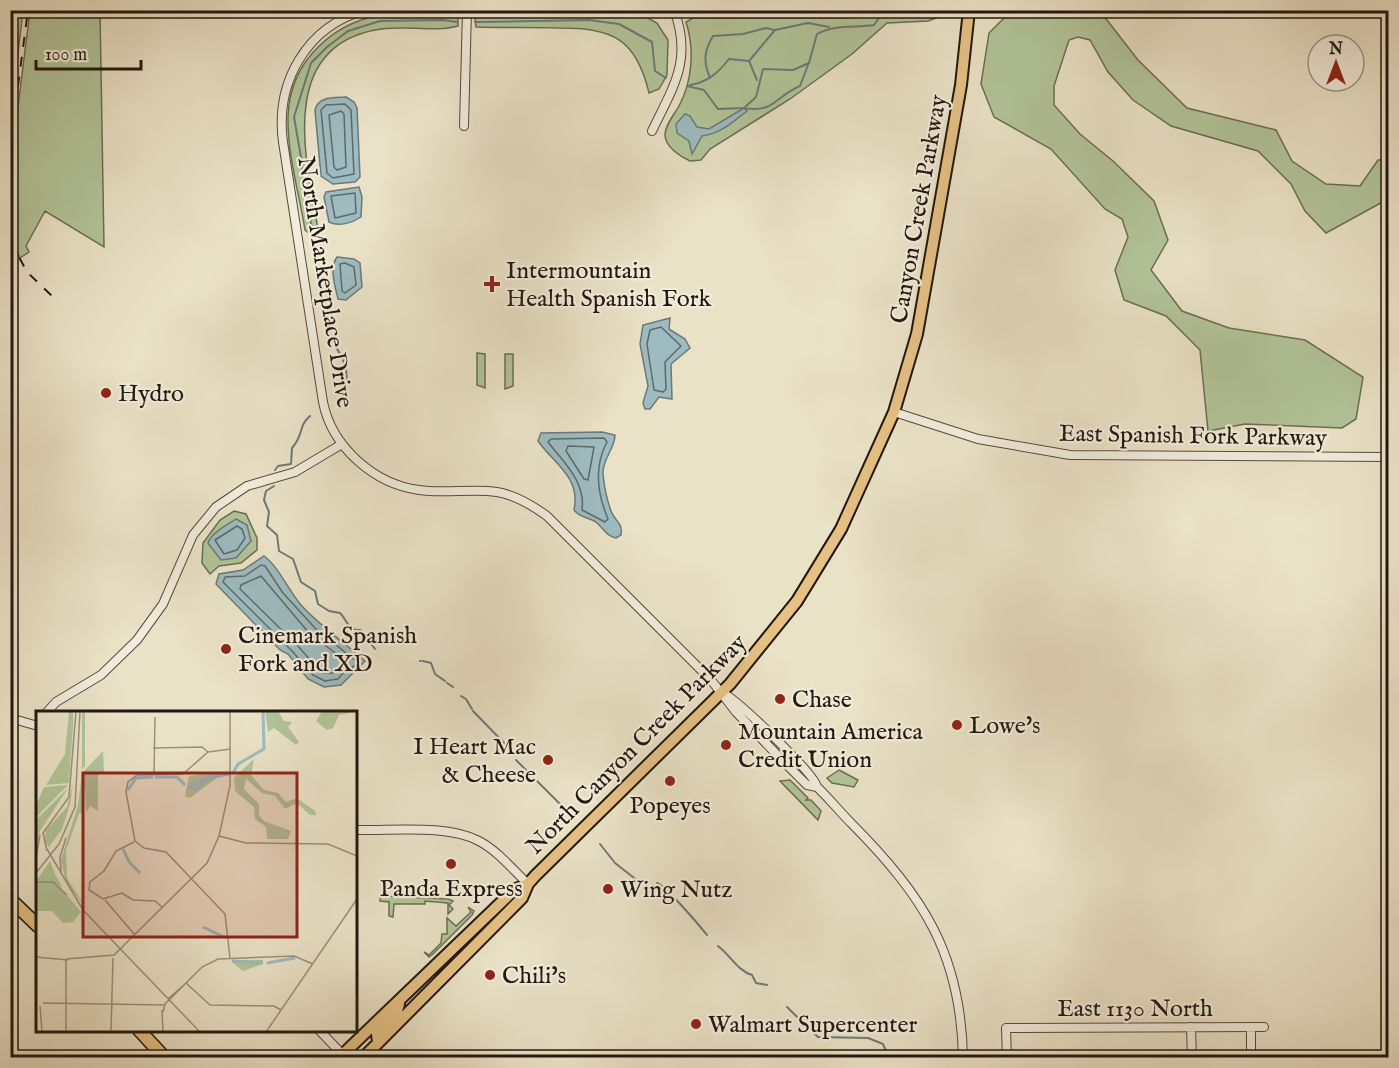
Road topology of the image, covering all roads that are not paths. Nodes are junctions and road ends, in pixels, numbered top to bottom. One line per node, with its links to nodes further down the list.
1 (366, 10): 8 (street, North Marketplace Drive)
2 (467, 10): 5 (street)
3 (674, 10): 6 (street)
4 (969, 10): 7 (main road, Canyon Creek Parkway)
5 (464, 126)
6 (652, 131)
7 (894, 412): 9 (street, East Spanish Fork Parkway); 10 (main road, North Canyon Creek Parkway)
8 (342, 444): 10 (street, North Marketplace Drive); 11 (street)
9 (1389, 457)
10 (723, 693): 14 (street, North Marketplace Drive); 14 (street, North Marketplace Drive); 16 (main road, North Canyon Creek Parkway)
11 (48, 711)
12 (10, 718): 13 (street)
13 (36, 725)
14 (817, 787): 29 (street, North Marketplace Drive)
15 (357, 830): 16 (street)
16 (528, 885): 19 (main road, North Canyon Creek Parkway); 25 (main road, North Canyon Creek Parkway)
17 (10, 898): 18 (highway)
18 (36, 924)
19 (399, 1000): 25 (main road); 26 (main road, North Canyon Creek Parkway)
20 (1191, 1027): 21 (street, East 1130 North); 30 (street, East 1130 North); 31 (street)
21 (1251, 1027): 22 (street, East 1130 North); 32 (street)
22 (1264, 1027)
23 (141, 1032): 27 (highway)
24 (321, 1032): 26 (street)
25 (378, 1043): 28 (main road, North Canyon Creek Parkway)
26 (342, 1056)
27 (165, 1058)
28 (363, 1058)
29 (963, 1058)
30 (1007, 1058)
31 (1192, 1058)
32 (1251, 1058)

